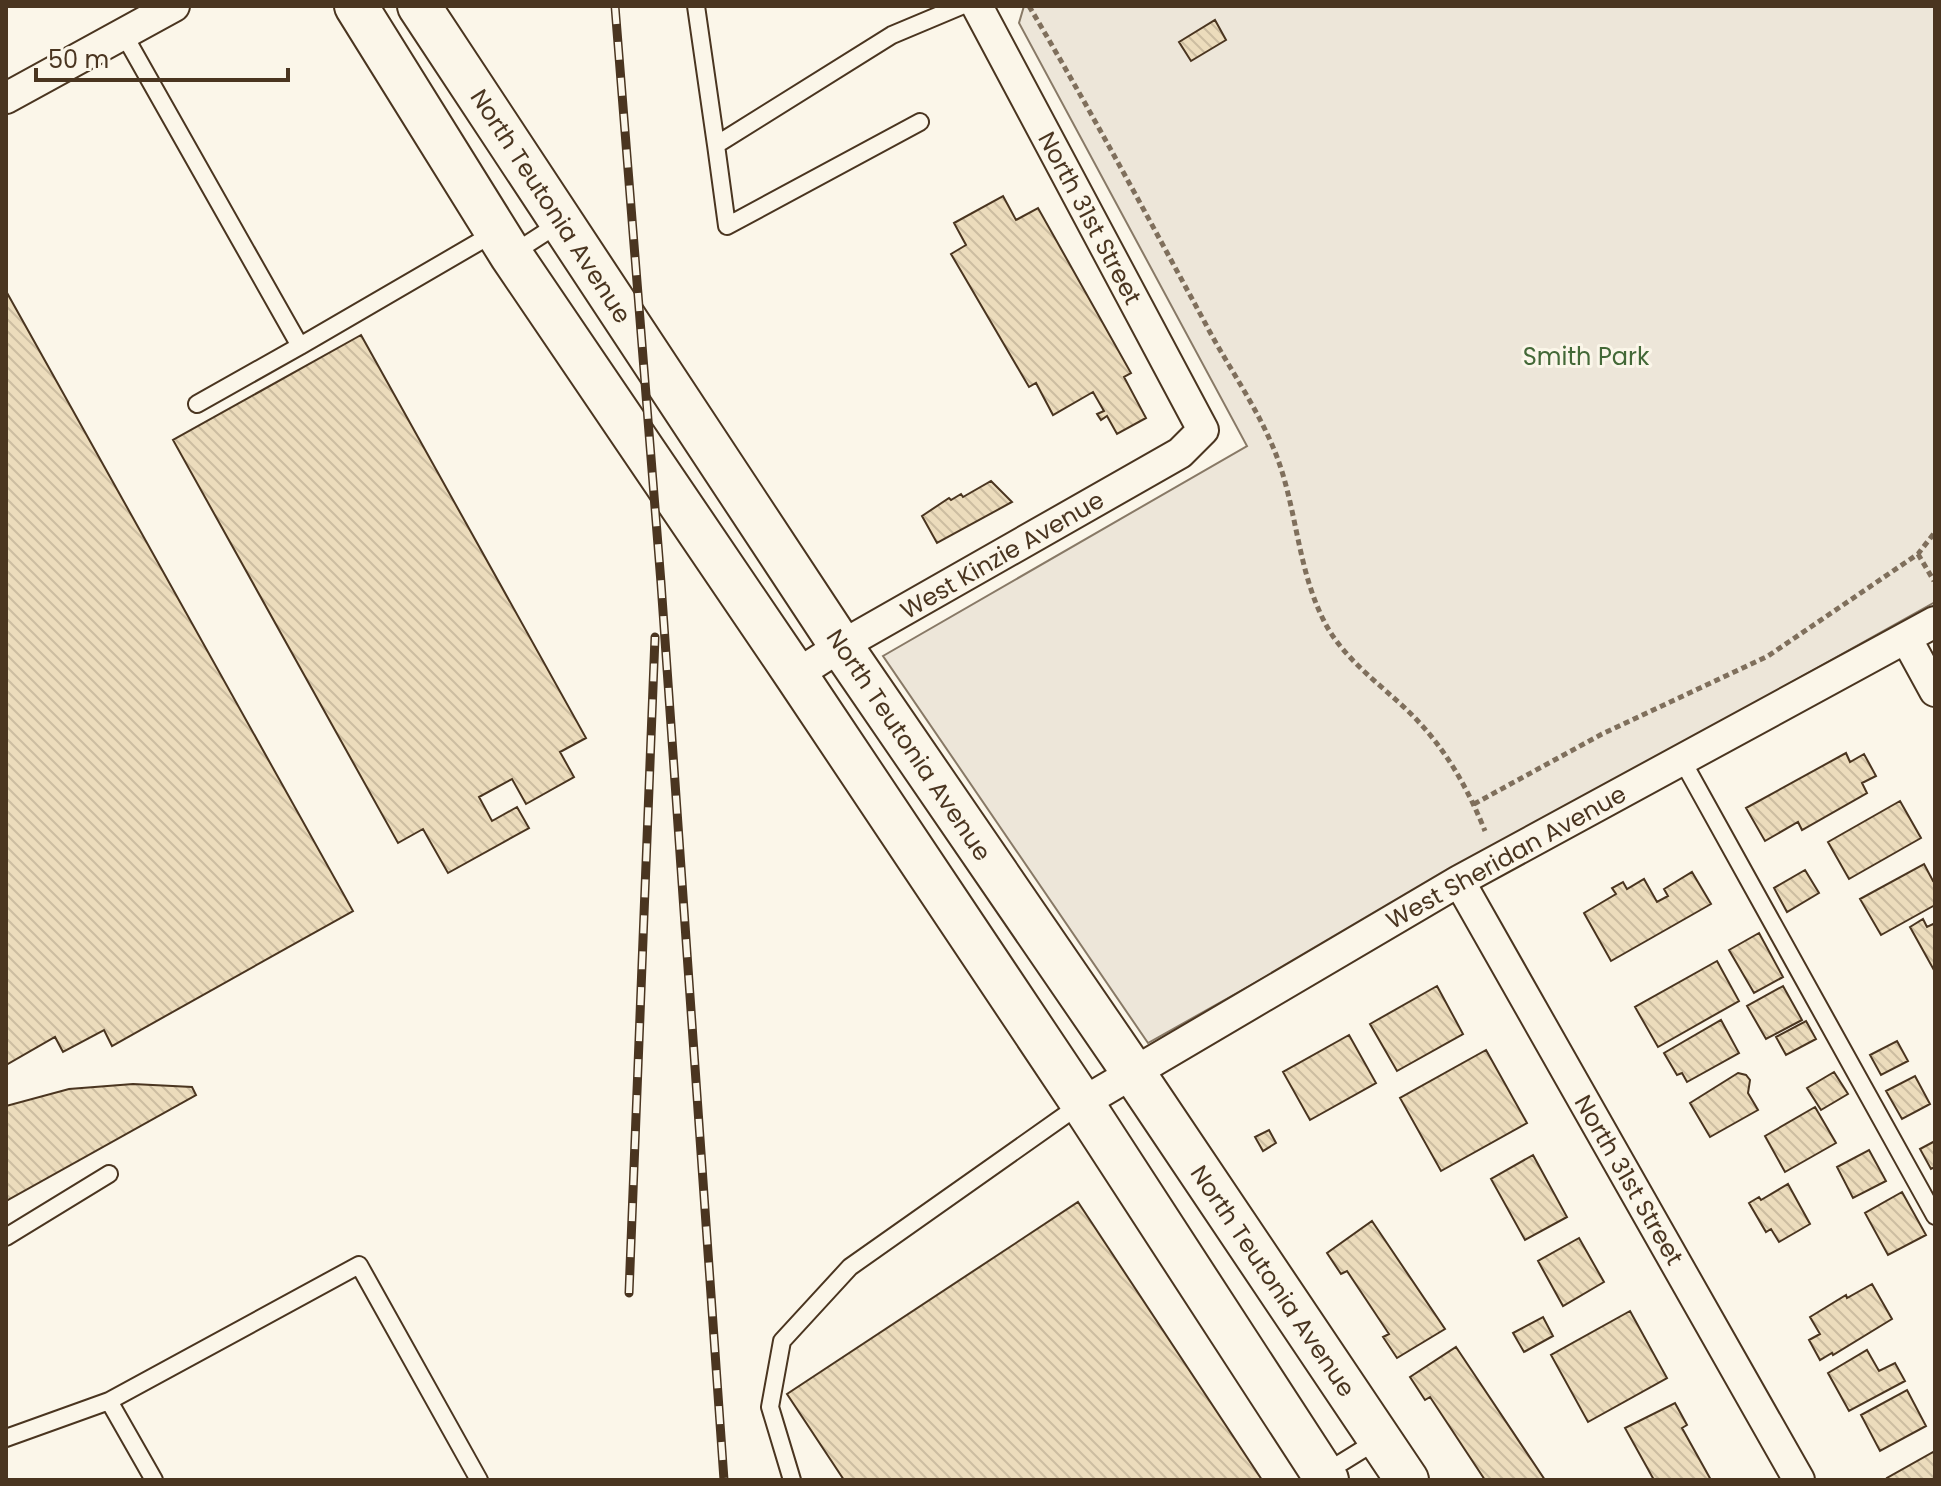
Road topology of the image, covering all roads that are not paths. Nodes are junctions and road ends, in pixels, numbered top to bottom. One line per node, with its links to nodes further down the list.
1 (174, 6): 7 (street)
2 (356, 6): 12 (main road)
3 (419, 6): 11 (main road, North Teutonia Avenue)
4 (696, 6): 10 (lane)
5 (961, 6): 10 (lane)
6 (977, 6): 15 (street, North 31st Street)
7 (123, 33): 8 (street); 13 (lane)
8 (6, 98)
9 (920, 122): 10 (lane)
10 (716, 145)
11 (561, 222): 12 (lane); 18 (main road, North Teutonia Avenue)
12 (503, 244): 13 (lane); 19 (main road)
13 (300, 346): 14 (lane)
14 (197, 404)
15 (1203, 430): 18 (street, West Kinzie Avenue)
16 (1935, 622): 17 (street, West Sheridan Avenue)
17 (1906, 638): 20 (street); 21 (street, West Sheridan Avenue)
18 (841, 646): 19 (street, West Kinzie Avenue); 23 (main road, North Teutonia Avenue)
19 (796, 675): 24 (main road)
20 (1935, 691)
21 (1682, 760): 22 (street, West Sheridan Avenue); 26 (lane)
22 (1459, 881): 23 (street, West Sheridan Avenue); 36 (street, North 31st Street)
23 (1133, 1072): 24 (street, West Sheridan Avenue); 30 (main road, North Teutonia Avenue)
24 (1082, 1103): 31 (main road); 34 (lane)
25 (109, 1174): 27 (lane)
26 (1935, 1216)
27 (6, 1237)
28 (109, 1401): 29 (lane); 32 (lane); 33 (lane)
29 (6, 1438)
30 (1380, 1439): 31 (lane); 35 (main road, North Teutonia Avenue)
31 (1325, 1477)
32 (154, 1480)
33 (479, 1480)
34 (792, 1480)
35 (1407, 1480)
36 (1799, 1480)

